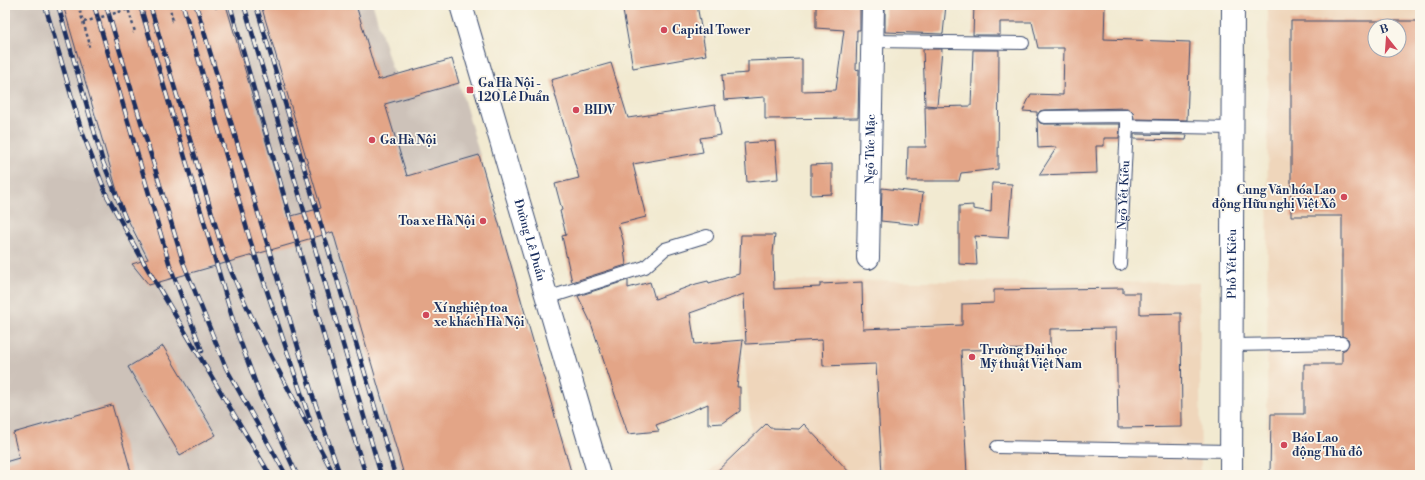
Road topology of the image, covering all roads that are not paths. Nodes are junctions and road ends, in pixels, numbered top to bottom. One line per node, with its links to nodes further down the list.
1 (461, 5): 12 (street, Đường Lê Duẩn)
2 (873, 5): 4 (street, Ngõ Tức Mặc)
3 (1233, 5): 8 (street, Phố Yết Kiêu)
4 (872, 41): 5 (lane); 10 (street, Ngõ Tức Mặc)
5 (1023, 43)
6 (1044, 117): 7 (lane)
7 (1127, 126): 8 (lane); 11 (lane, Ngõ Yết Kiêu)
8 (1232, 128): 14 (street, Phố Yết Kiêu)
9 (706, 236): 12 (lane)
10 (868, 258)
11 (1120, 264)
12 (547, 298): 17 (street, Đường Lê Duẩn)
13 (1342, 343): 14 (lane)
14 (1232, 345): 16 (street, Phố Yết Kiêu)
15 (997, 447): 16 (lane)
16 (1231, 452): 18 (street, Phố Yết Kiêu)
17 (599, 475)
18 (1231, 475)

